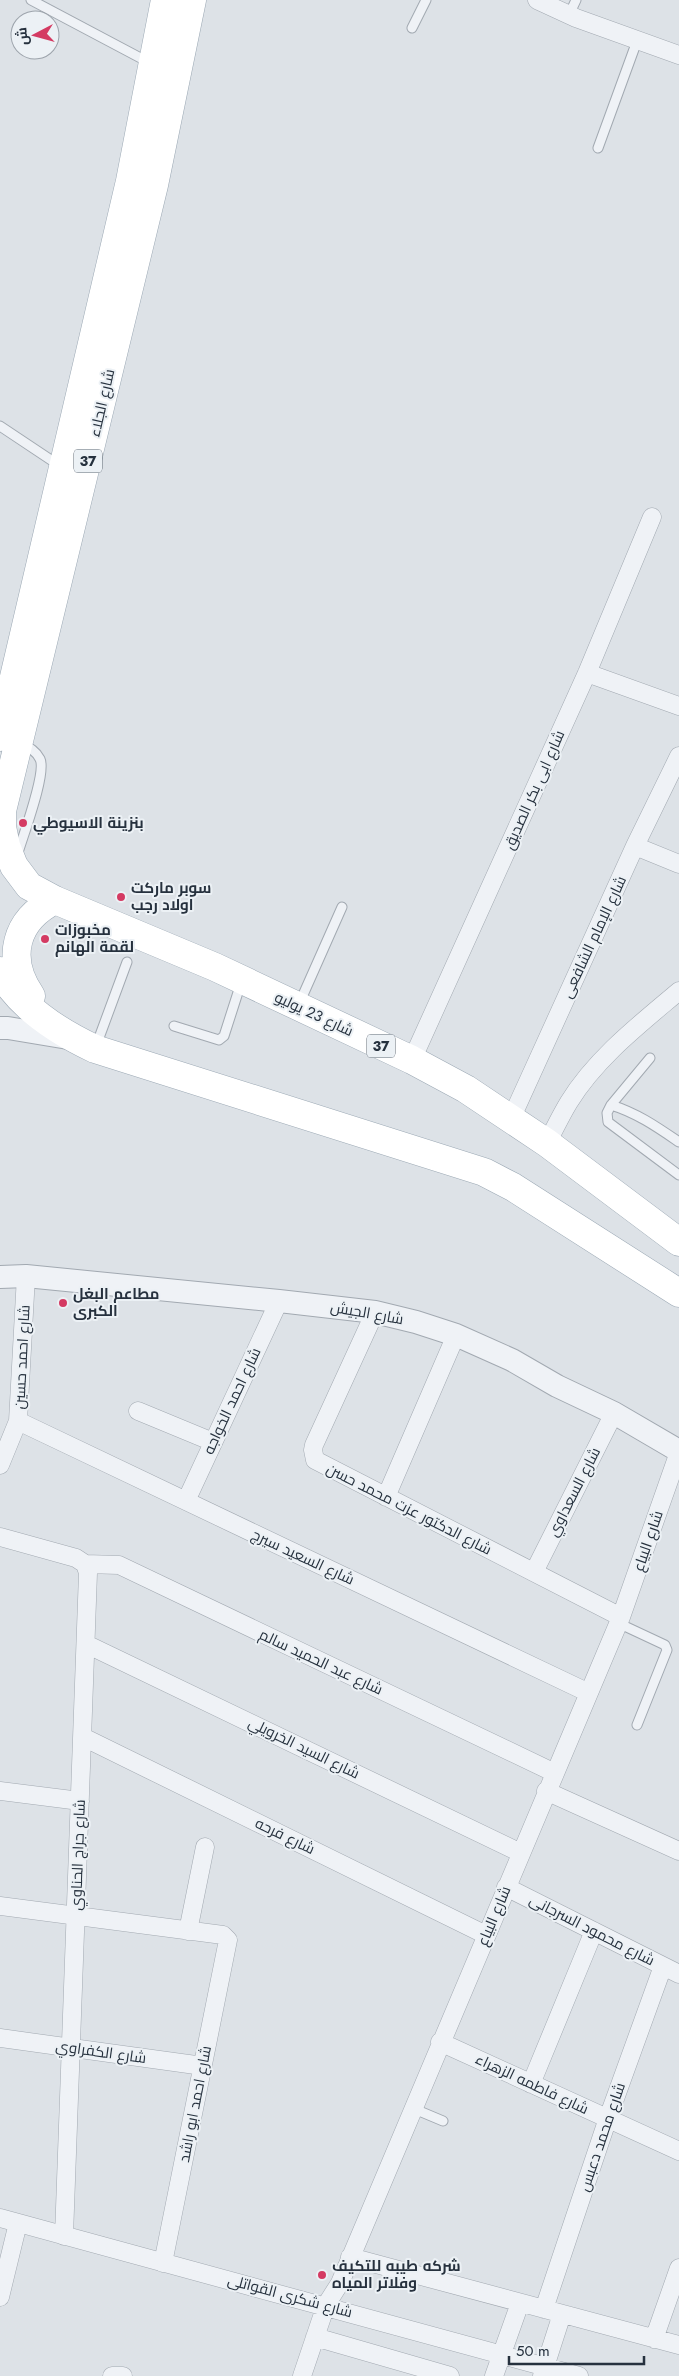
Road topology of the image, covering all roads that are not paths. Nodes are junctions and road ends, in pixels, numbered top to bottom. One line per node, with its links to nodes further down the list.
1 (31, 0): 10 (lane)
2 (165, 0): 10 (main road, شارع الجلاء / 37)
3 (192, 0): 13 (main road, شارع الجلاء / 37)
4 (426, 0): 7 (lane)
5 (537, 0): 6 (street)
6 (572, 7): 8 (street)
7 (412, 28)
8 (637, 41): 9 (street); 11 (lane)
9 (679, 55)
10 (152, 65): 13 (main road, شارع الجلاء / 37)
11 (598, 148)
12 (0, 426): 14 (lane)
13 (81, 439): 14 (main road, شارع الجلاء / 37); 18 (main road, شارع الجلاء / 37)
14 (63, 468): 18 (main road, شارع الجلاء / 37)
15 (652, 517): 16 (street, شارع ابى بكر الصديق)
16 (587, 672): 17 (street); 34 (street, شارع ابى بكر الصديق)
17 (679, 706)
18 (9, 740): 22 (main road, شارع الجلاء / 37)
19 (679, 756): 20 (street, شارع الإمام الشافعى)
20 (635, 846): 21 (street); 36 (street, شارع الإمام الشافعى)
21 (679, 864)
22 (55, 900): 26 (main road, شارع 23 يوليو / 37); 29 (main road)
23 (342, 907): 28 (lane)
24 (127, 962): 32 (lane)
25 (0, 972): 29 (main road)
26 (242, 980): 28 (main road, شارع 23 يوليو / 37); 30 (lane)
27 (679, 991): 38 (street)
28 (298, 1006): 34 (main road, شارع 23 يوليو / 37)
29 (49, 1022): 32 (main road)
30 (174, 1026)
31 (0, 1028): 32 (street)
32 (84, 1044): 42 (main road)
33 (650, 1058): 35 (lane)
34 (412, 1060): 36 (main road, شارع 23 يوليو / 37)
35 (611, 1105): 37 (lane); 39 (lane)
36 (511, 1119): 38 (main road, شارع 23 يوليو / 37)
37 (679, 1142)
38 (548, 1143): 40 (main road, شارع 23 يوليو / 37)
39 (679, 1175)
40 (676, 1240): 42 (main road)
41 (0, 1267): 43 (street, شارع الجيش)
42 (645, 1272): 45 (main road)
43 (26, 1276): 44 (street, شارع الجيش); 46 (street, شارع الجيش); 51 (street, شارع احمد حسين)
44 (0, 1277)
45 (679, 1293)
46 (279, 1300): 47 (street, شارع الجيش); 52 (street, شارع احمد الخواجه)
47 (375, 1312): 48 (street, شارع الجيش); 55 (street, شارع الدكتور عزت محمد حسن)
48 (456, 1335): 50 (street, شارع الجيش); 55 (street)
49 (138, 1411): 52 (street)
50 (614, 1413): 53 (street, شارع الجيش); 59 (street, شارع السعداوي)
51 (18, 1421): 54 (street, شارع احمد حسين); 56 (street, شارع السعيد سيرج)
52 (213, 1442): 56 (street, شارع احمد الخواجه)
53 (679, 1451): 60 (street, شارع البياع)
54 (0, 1465)
55 (386, 1497): 59 (street, شارع الدكتور عزت محمد حسن)
56 (186, 1501): 62 (street, شارع السعيد سيرج)
57 (0, 1537): 58 (street)
58 (85, 1564): 61 (street, شارع جراج الحناوي); 65 (street, شارع عبد الحميد سالم)
59 (534, 1572): 60 (street, شارع الدكتور عزت محمد حسن)
60 (620, 1620): 62 (street, شارع البياع); 63 (lane)
61 (86, 1644): 64 (street, شارع جراج الحناوي); 71 (street, شارع السيد الخرويلي)
62 (589, 1693): 65 (street, شارع البياع)
63 (637, 1725)
64 (83, 1737): 68 (street, شارع جراج الحناوي); 77 (street, شارع فرحه)
65 (555, 1773): 67 (street, شارع البياع)
66 (0, 1790): 68 (street)
67 (546, 1791): 70 (street); 71 (street, شارع البياع)
68 (80, 1801): 74 (street, شارع جراج الحناوي)
69 (205, 1847): 75 (street)
70 (679, 1851)
71 (521, 1853): 72 (street, شارع البياع)
72 (506, 1886): 76 (street, شارع محمود السرجانى); 77 (street, شارع البياع)
73 (0, 1906): 74 (street)
74 (75, 1916): 75 (street); 82 (street, شارع جراج الحناوي)
75 (188, 1931): 83 (street, شارع احمد ابو راشد)
76 (594, 1931): 78 (street, شارع محمود السرجانى); 84 (street)
77 (486, 1935): 81 (street, شارع البياع)
78 (663, 1966): 79 (street, شارع محمود السرجانى); 86 (street, شارع محمد دعبس)
79 (679, 1974)
80 (0, 2038): 82 (street, شارع الكفراوي)
81 (440, 2042): 84 (street, شارع فاطمه الزهراء); 85 (street, شارع البياع)
82 (70, 2048): 83 (street, شارع الكفراوي); 91 (street, شارع جراج الحناوي)
83 (203, 2066): 93 (street, شارع احمد ابو راشد)
84 (531, 2084): 86 (street, شارع فاطمه الزهراء)
85 (412, 2108): 87 (lane); 92 (street, شارع البياع)
86 (608, 2118): 88 (street, شارع فاطمه الزهراء); 98 (street, شارع محمد دعبس)
87 (443, 2121)
88 (679, 2151)
89 (0, 2218): 90 (street, شارع شكرى القواتلى)
90 (18, 2223): 91 (street, شارع شكرى القواتلى); 95 (street)
91 (64, 2236): 93 (street, شارع شكرى القواتلى)
92 (350, 2257): 96 (street); 97 (street, شارع البياع)
93 (163, 2263): 97 (street, شارع شكرى القواتلى)
94 (679, 2268): 101 (street)
95 (0, 2298)
96 (520, 2303): 98 (street); 103 (street)
97 (326, 2305): 100 (street, شارع البياع); 103 (street, شارع شكرى القواتلى)
98 (544, 2309): 99 (street)
99 (562, 2314): 101 (street); 104 (street)
100 (315, 2337): 107 (street, شارع البياع); 108 (street)
101 (654, 2339): 102 (street)
102 (679, 2345)
103 (502, 2355): 104 (street, شارع شكرى القواتلى); 109 (street)
104 (543, 2372): 110 (street, شارع شكرى القواتلى)
105 (112, 2376): 106 (street)
106 (123, 2376)
107 (302, 2376)
108 (450, 2376)
109 (494, 2376)
110 (579, 2376)

